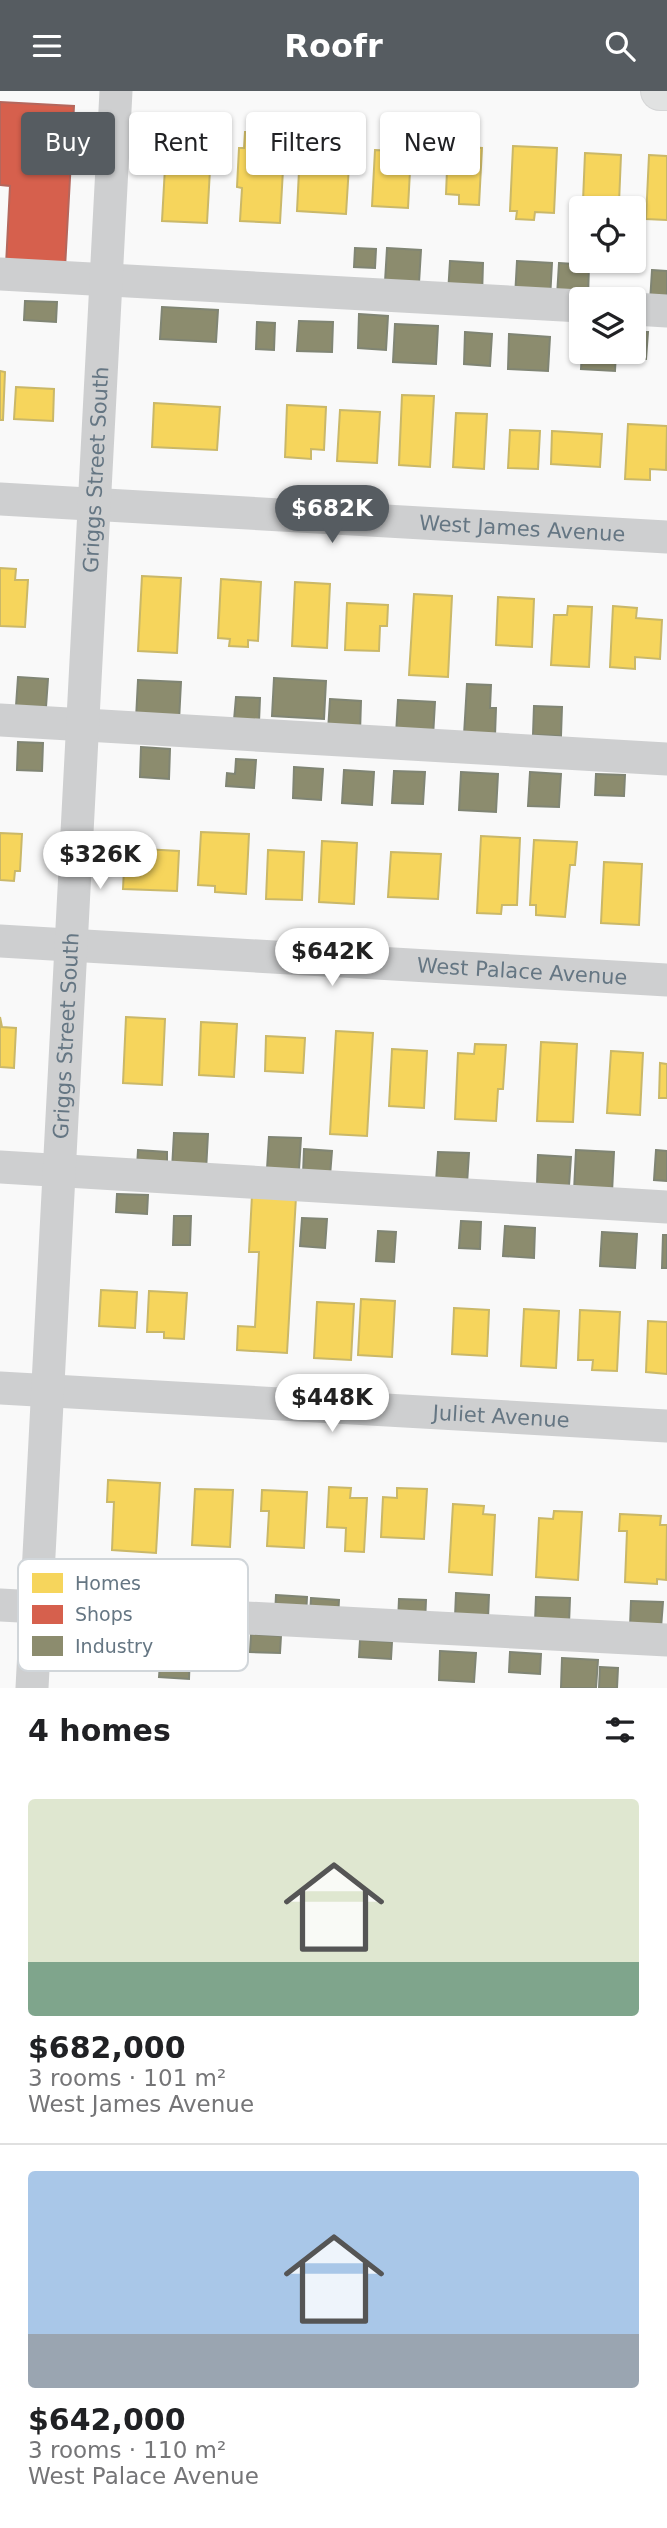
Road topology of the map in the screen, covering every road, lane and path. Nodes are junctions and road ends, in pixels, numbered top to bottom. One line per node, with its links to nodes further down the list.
1 (116, 91): 5 (street, Griggs Street South)
2 (660, 91): 3 (main road)
3 (667, 91)
4 (0, 274): 5 (street)
5 (106, 279): 6 (street); 10 (street, Griggs Street South)
6 (569, 305)
7 (646, 310): 8 (street)
8 (667, 311)
9 (0, 499): 10 (street, West James Avenue)
10 (93, 505): 11 (street, West James Avenue); 13 (street, Griggs Street South)
11 (667, 537)
12 (0, 720): 13 (street)
13 (82, 725): 14 (street); 16 (street, Griggs Street South)
14 (667, 759)
15 (0, 941): 16 (street, West Palace Avenue)
16 (70, 945): 17 (street, West Palace Avenue); 19 (street, Griggs Street South)
17 (667, 980)
18 (0, 1167): 19 (street)
19 (58, 1169): 20 (street); 22 (street, Griggs Street South)
20 (667, 1207)
21 (0, 1388): 22 (street, Juliet Avenue)
22 (46, 1390): 23 (street, Juliet Avenue); 24 (street, Griggs Street South)
23 (667, 1426)
24 (39, 1559)
25 (0, 1605): 26 (street)
26 (18, 1606)
27 (248, 1618): 28 (street)
28 (667, 1640)

